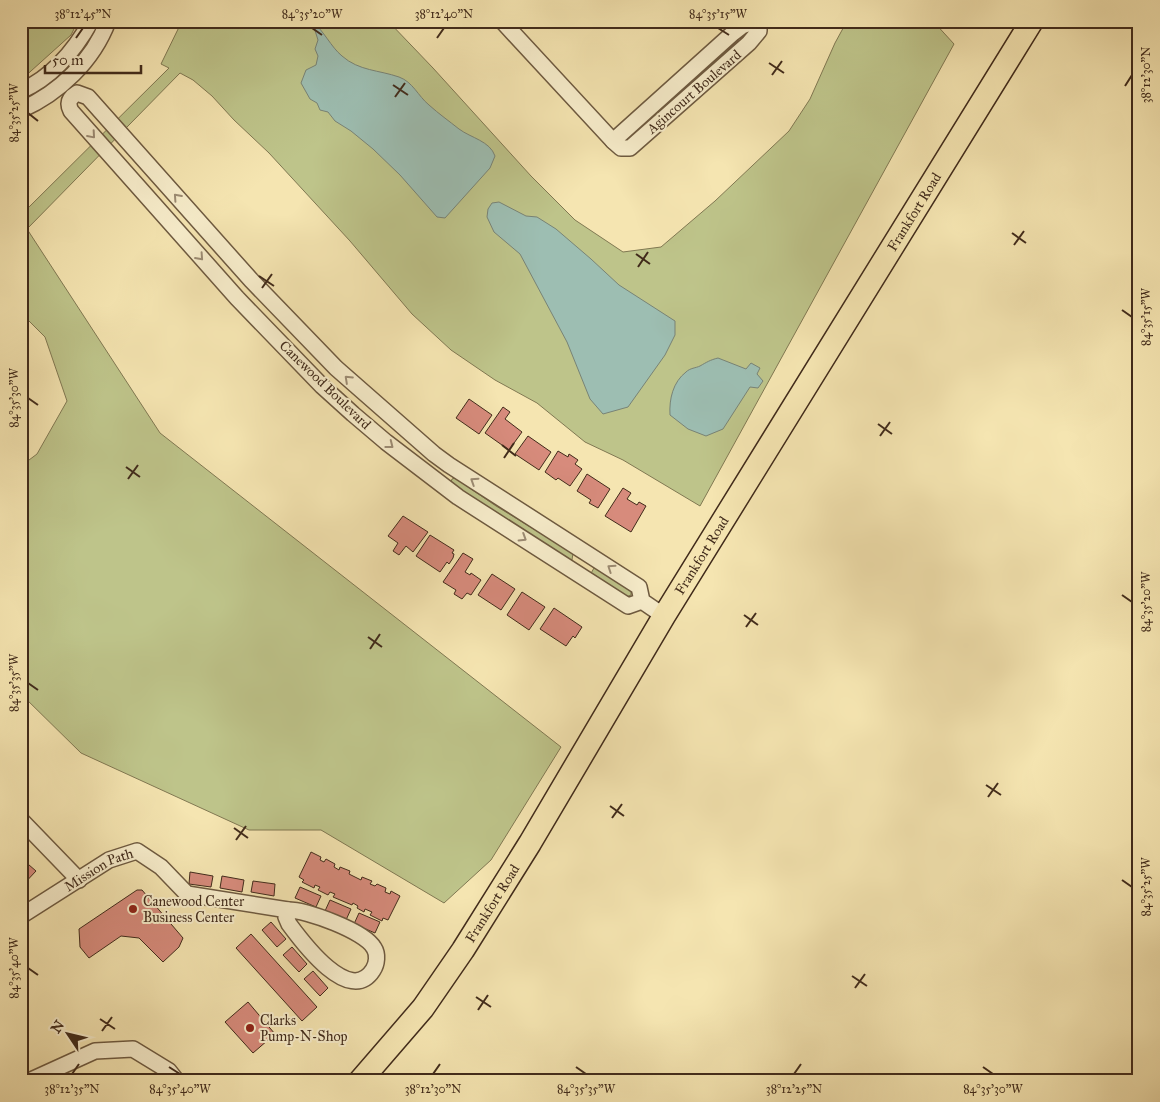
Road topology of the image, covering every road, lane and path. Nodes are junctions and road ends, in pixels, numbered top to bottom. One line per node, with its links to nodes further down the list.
1 (91, 21): 5 (street)
2 (108, 21): 6 (street)
3 (502, 21): 10 (street)
4 (1032, 21): 14 (main road, Frankfort Road)
5 (50, 72): 6 (street, Canewood Boulevard); 7 (street)
6 (62, 85): 8 (street, Canewood Boulevard); 9 (street)
7 (21, 91)
8 (72, 96): 11 (street, Canewood Boulevard); 12 (street, Canewood Boulevard, one-way to 12)
9 (21, 110)
10 (613, 141): 10 (street, Agincourt Boulevard)
11 (142, 158): 12 (street); 13 (street, Canewood Boulevard, one-way to 11)
12 (125, 173): 13 (street, Canewood Boulevard, one-way to 13)
13 (642, 602): 14 (street, Canewood Boulevard)
14 (664, 616): 21 (main road, Frankfort Road)
15 (21, 820): 16 (street)
16 (79, 880): 17 (street, Mission Path); 18 (street, Mission Path)
17 (288, 910): 17 (street, Mission Path)
18 (21, 916)
19 (29, 1081): 20 (street)
20 (177, 1081)
21 (360, 1081)

